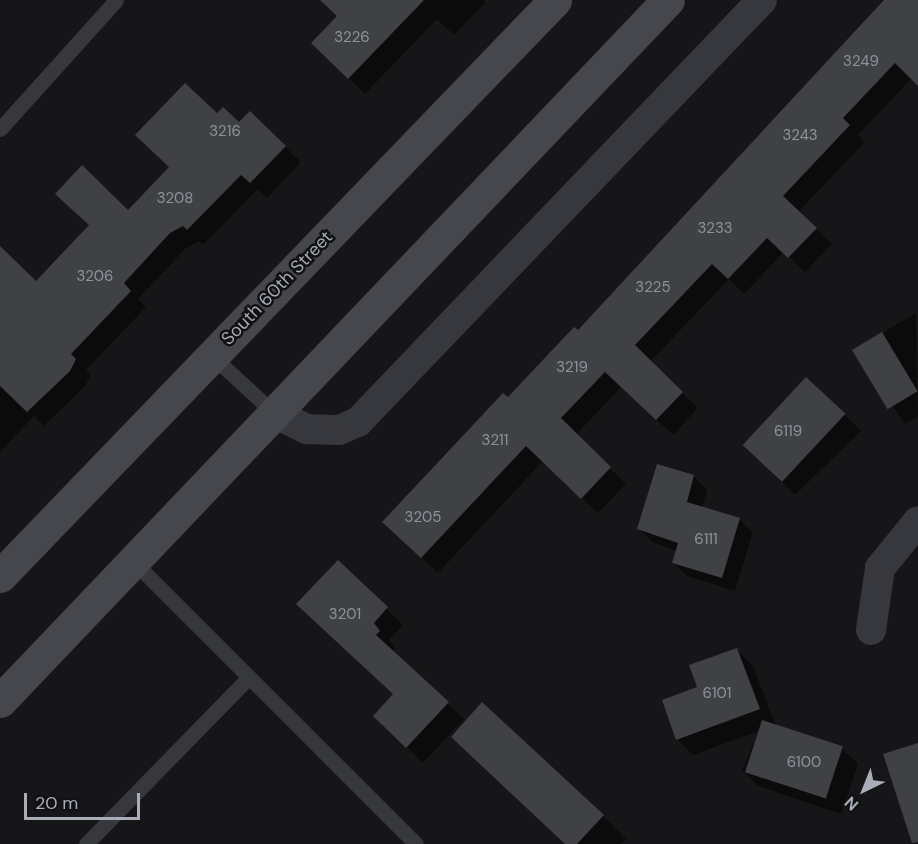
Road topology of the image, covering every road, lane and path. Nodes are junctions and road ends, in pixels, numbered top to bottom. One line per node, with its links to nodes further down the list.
1 (116, 0): 5 (lane)
2 (555, 0): 6 (main road, South 60th Street)
3 (668, 0): 7 (main road)
4 (762, 0): 7 (street)
5 (0, 129)
6 (211, 355): 7 (lane); 10 (main road, South 60th Street)
7 (274, 413): 9 (main road)
8 (918, 521): 11 (street)
9 (133, 561): 12 (lane); 13 (main road)
10 (0, 576)
11 (871, 630)
12 (247, 679): 14 (lane); 15 (lane)
13 (0, 701)
14 (86, 844)
15 (416, 844)

